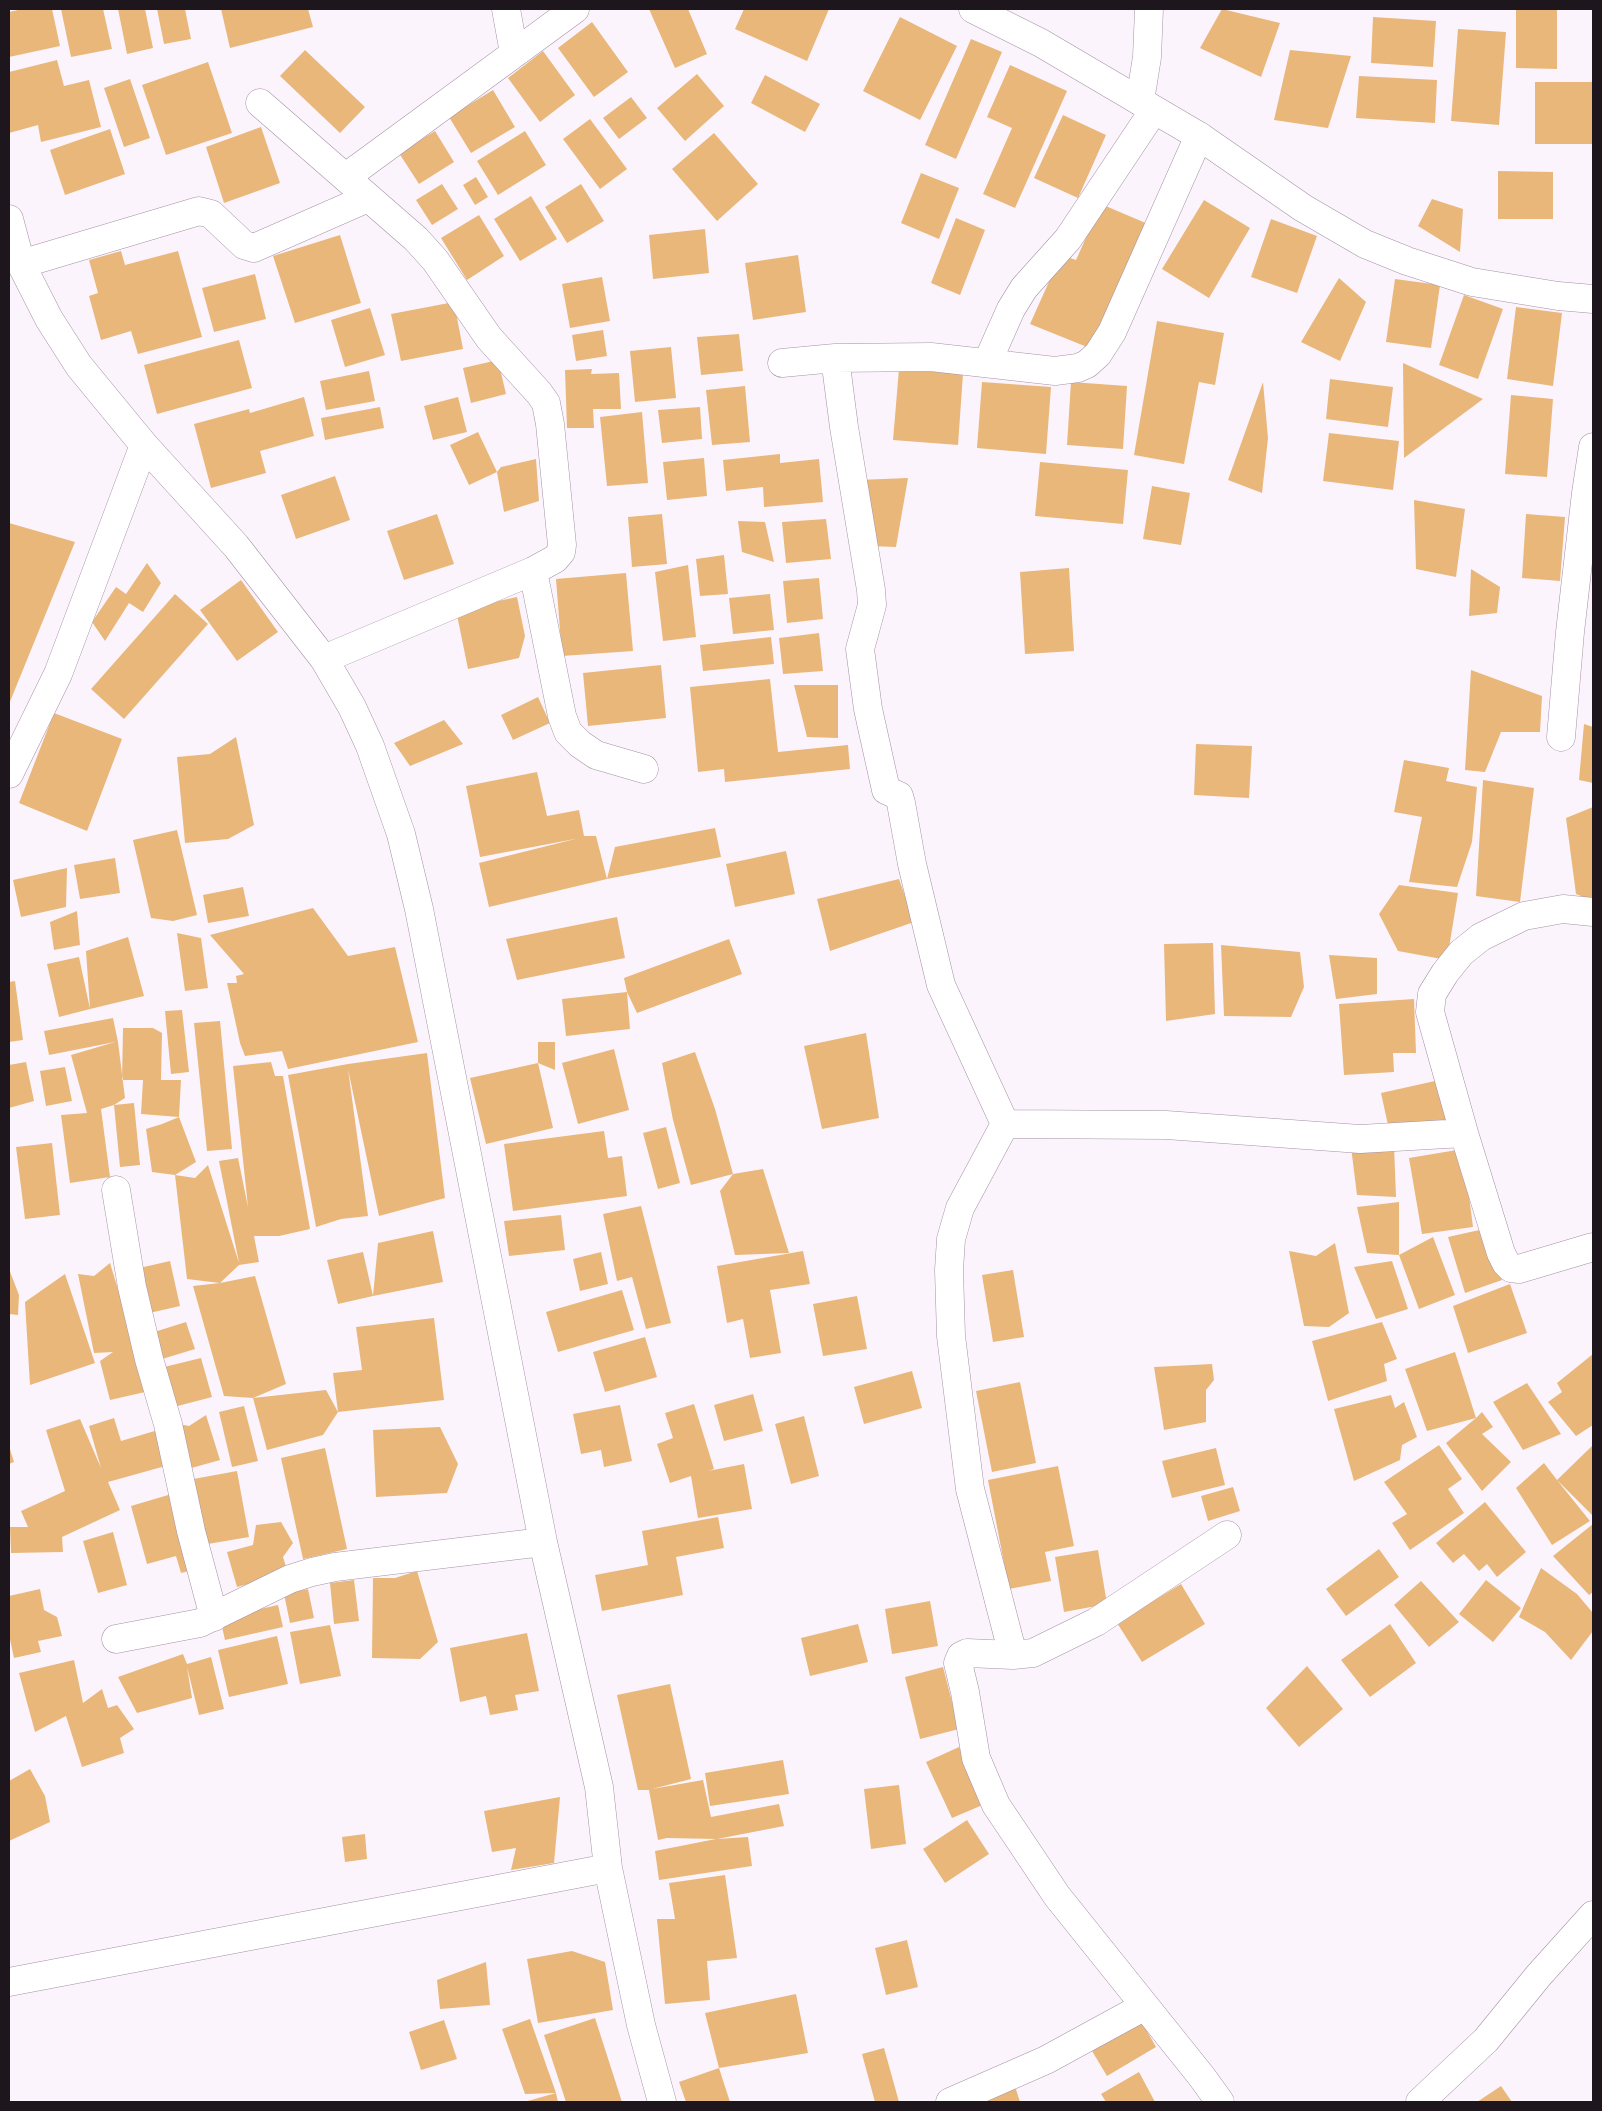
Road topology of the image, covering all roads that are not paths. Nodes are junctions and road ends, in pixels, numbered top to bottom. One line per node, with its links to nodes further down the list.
1 (506, 9): 5 (street)
2 (575, 9): 5 (street)
3 (973, 9): 7 (street)
4 (1149, 9): 7 (street)
5 (514, 53): 9 (street)
6 (260, 103): 9 (street)
7 (1147, 105): 8 (street); 16 (street)
8 (1199, 136): 13 (street); 16 (street)
9 (346, 177): 10 (street)
10 (368, 198): 12 (street); 19 (street)
11 (9, 219): 12 (street)
12 (21, 264): 17 (street)
13 (1593, 299)
14 (835, 358): 15 (street); 16 (street); 25 (street)
15 (782, 363)
16 (987, 363)
17 (144, 445): 20 (street); 23 (street)
18 (1593, 447): 21 (street)
19 (533, 570): 20 (street); 22 (street)
20 (324, 659): 30 (street)
21 (1562, 738)
22 (644, 768)
23 (9, 774)
24 (1593, 912): 26 (street)
25 (1005, 1124): 26 (street); 33 (street)
26 (1464, 1133): 28 (street)
27 (116, 1190): 31 (street)
28 (1593, 1247)
29 (1227, 1534): 33 (street)
30 (543, 1542): 31 (street); 34 (street)
31 (214, 1617): 32 (street)
32 (116, 1640)
33 (1013, 1655): 37 (street)
34 (608, 1868): 36 (street); 38 (street)
35 (1593, 1915): 41 (street)
36 (9, 1982)
37 (1145, 2006): 39 (street); 40 (street)
38 (662, 2102)
39 (950, 2102)
40 (1220, 2102)
41 (1420, 2102)

